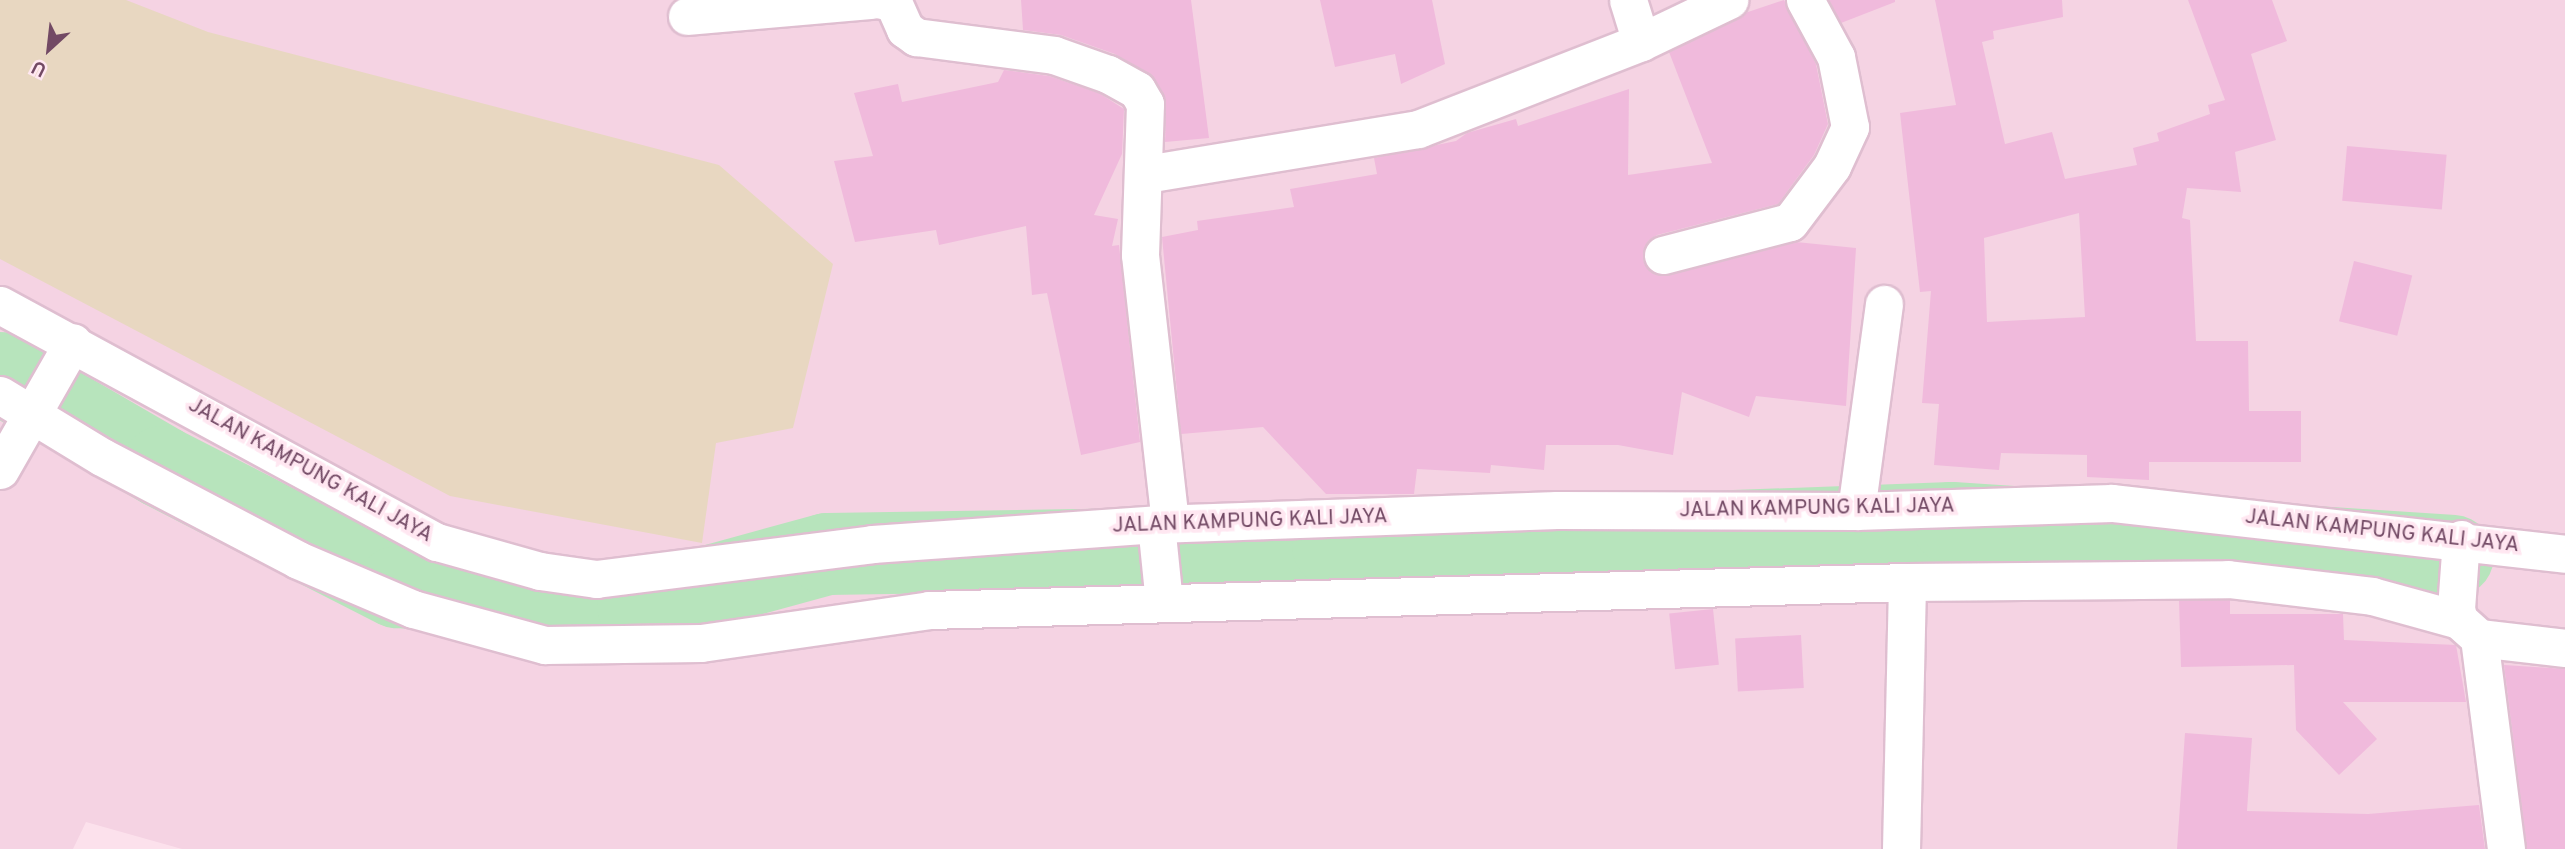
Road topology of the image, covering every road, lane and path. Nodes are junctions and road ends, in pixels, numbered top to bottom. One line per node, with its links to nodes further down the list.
1 (871, 0): 6 (street)
2 (882, 0): 8 (street)
3 (1628, 0): 7 (street)
4 (1728, 0): 7 (street)
5 (1805, 0): 9 (street)
6 (687, 16)
7 (1641, 42): 8 (street)
8 (1146, 174): 17 (street)
9 (1662, 255)
10 (0, 304): 12 (street, JALAN KAMPUNG KALI JAYA)
11 (1884, 304): 16 (street)
12 (68, 349): 14 (street); 17 (street, JALAN KAMPUNG KALI JAYA)
13 (0, 395): 14 (street)
14 (35, 410): 15 (street); 21 (street)
15 (0, 470)
16 (1856, 511): 17 (street, JALAN KAMPUNG KALI JAYA); 18 (street, JALAN KAMPUNG KALI JAYA)
17 (1161, 529): 21 (street)
18 (2460, 547): 19 (street, JALAN KAMPUNG KALI JAYA); 22 (street)
19 (2565, 554)
20 (1907, 582): 21 (street); 22 (street); 24 (street)
21 (1164, 600)
22 (2465, 622): 23 (street); 25 (street)
23 (2565, 649)
24 (1901, 849)
25 (2506, 849)

